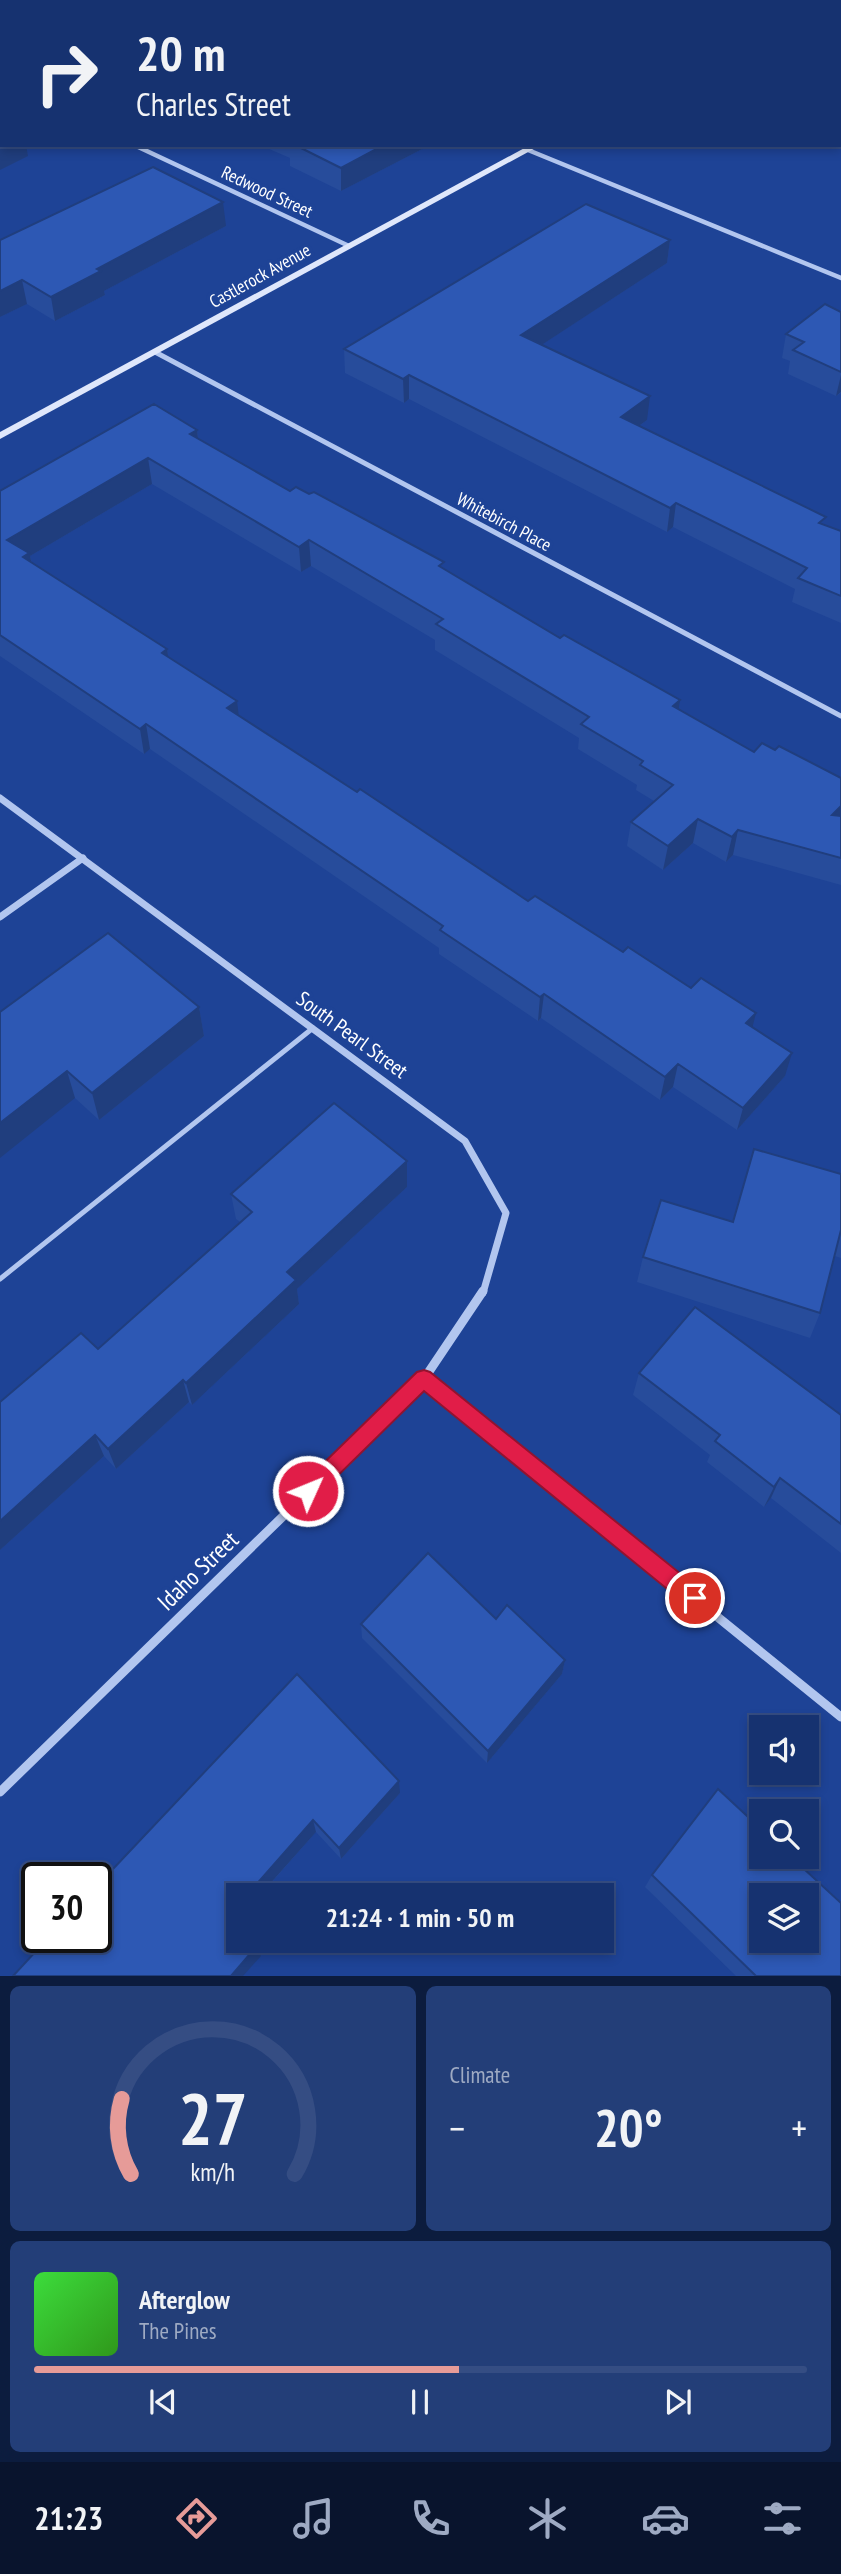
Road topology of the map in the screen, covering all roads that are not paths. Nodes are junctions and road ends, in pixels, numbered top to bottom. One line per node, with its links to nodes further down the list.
1 (138, 147): 3 (street, Redwood Street)
2 (532, 148): 3 (street, Castlerock Avenue); 4 (street)
3 (349, 246): 5 (street, Castlerock Avenue)
4 (841, 278)
5 (155, 352): 6 (street, Castlerock Avenue); 7 (street, Whitebirch Place)
6 (0, 436)
7 (841, 716)
8 (0, 798): 9 (street, South Pearl Street)
9 (83, 858): 10 (street); 11 (street, South Pearl Street)
10 (0, 918)
11 (313, 1028): 12 (lane); 13 (street, South Pearl Street)
12 (0, 1279)
13 (424, 1379): 14 (street); 15 (street, Idaho Street)
14 (841, 1717)
15 (0, 1792)

